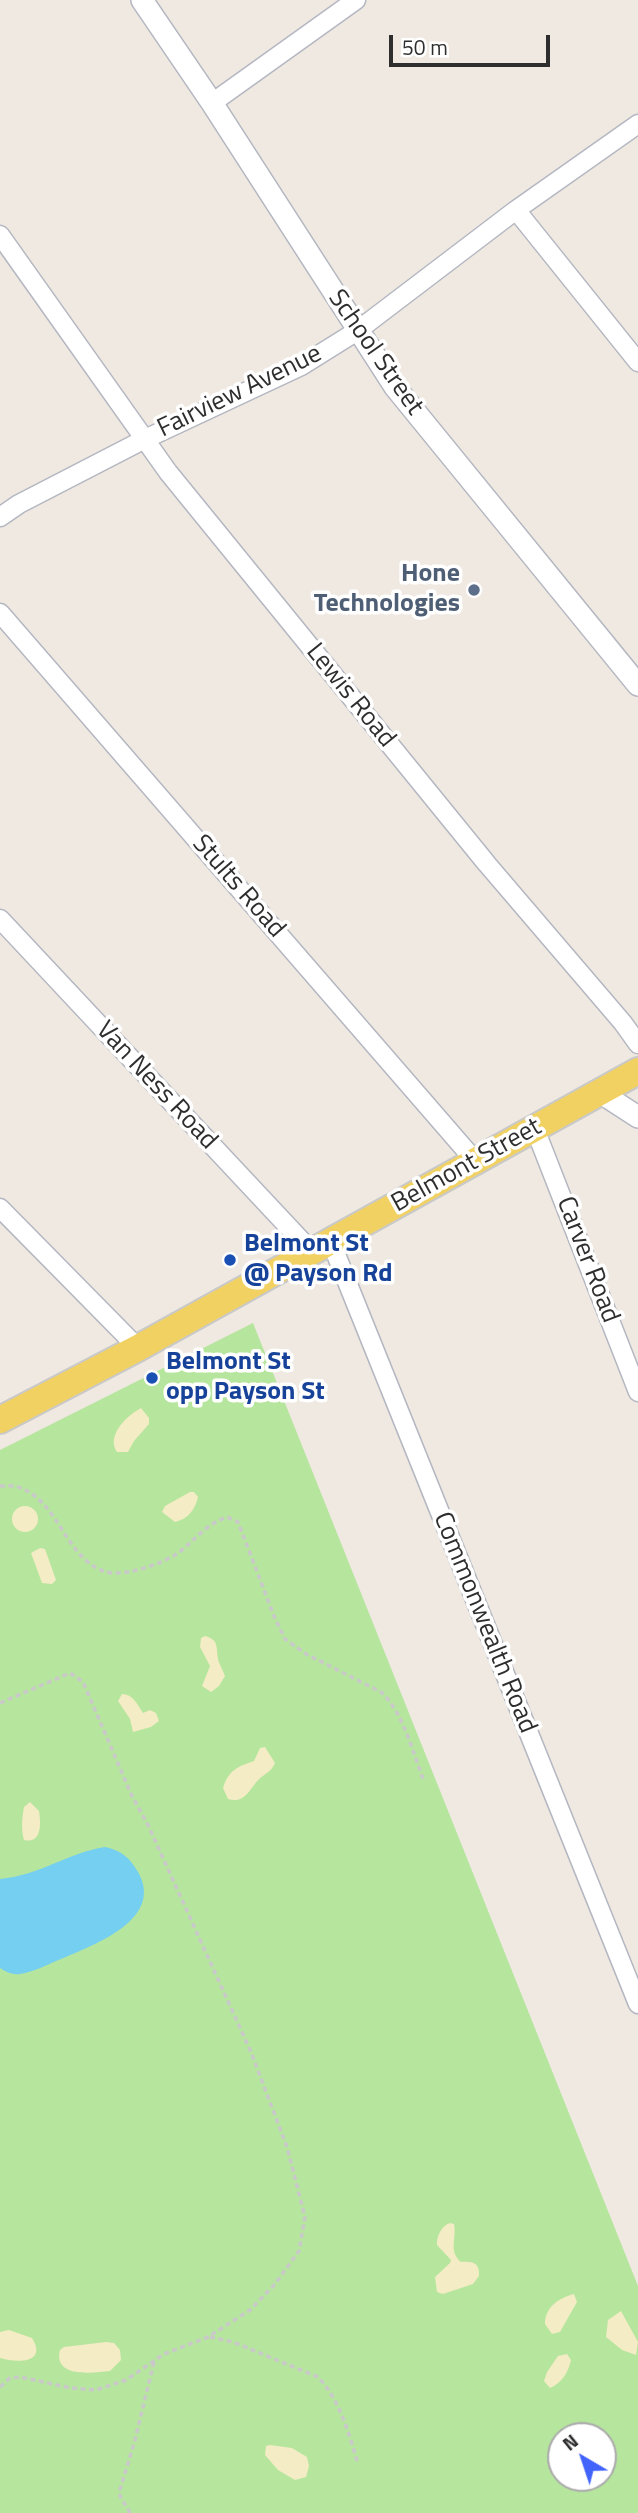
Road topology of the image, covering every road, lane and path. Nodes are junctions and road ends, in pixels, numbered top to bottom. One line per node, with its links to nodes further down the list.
1 (142, 0): 3 (street, School Street)
2 (356, 0): 3 (street)
3 (212, 103): 7 (street, School Street)
4 (638, 124): 5 (street, Fairview Avenue)
5 (516, 210): 7 (street, Fairview Avenue); 8 (street)
6 (0, 235): 9 (street, Lewis Road)
7 (357, 331): 9 (street, Fairview Avenue); 12 (street, School Street)
8 (638, 362)
9 (143, 440): 10 (street, Fairview Avenue); 14 (street, Lewis Road)
10 (0, 517)
11 (0, 613): 19 (street, Stults Road)
12 (638, 685)
13 (0, 919): 21 (street, Van Ness Road)
14 (638, 1044)
15 (638, 1071): 16 (main road, Belmont Street)
16 (601, 1093): 17 (street); 18 (main road, Belmont Street)
17 (638, 1116)
18 (535, 1129): 19 (main road, Belmont Street); 23 (street, Carver Road)
19 (476, 1162): 21 (main road, Belmont Street)
20 (0, 1208): 22 (street)
21 (321, 1247): 22 (main road, Belmont Street); 28 (street, Commonwealth Road)
22 (138, 1349): 24 (main road, Belmont Street)
23 (638, 1392)
24 (0, 1420)
25 (0, 1486): 27 (path)
26 (0, 1703): 29 (path)
27 (424, 1782)
28 (638, 2004)
29 (208, 2337): 30 (path); 32 (path)
30 (153, 2362): 31 (path); 33 (path)
31 (0, 2387)
32 (358, 2464)
33 (130, 2513)

